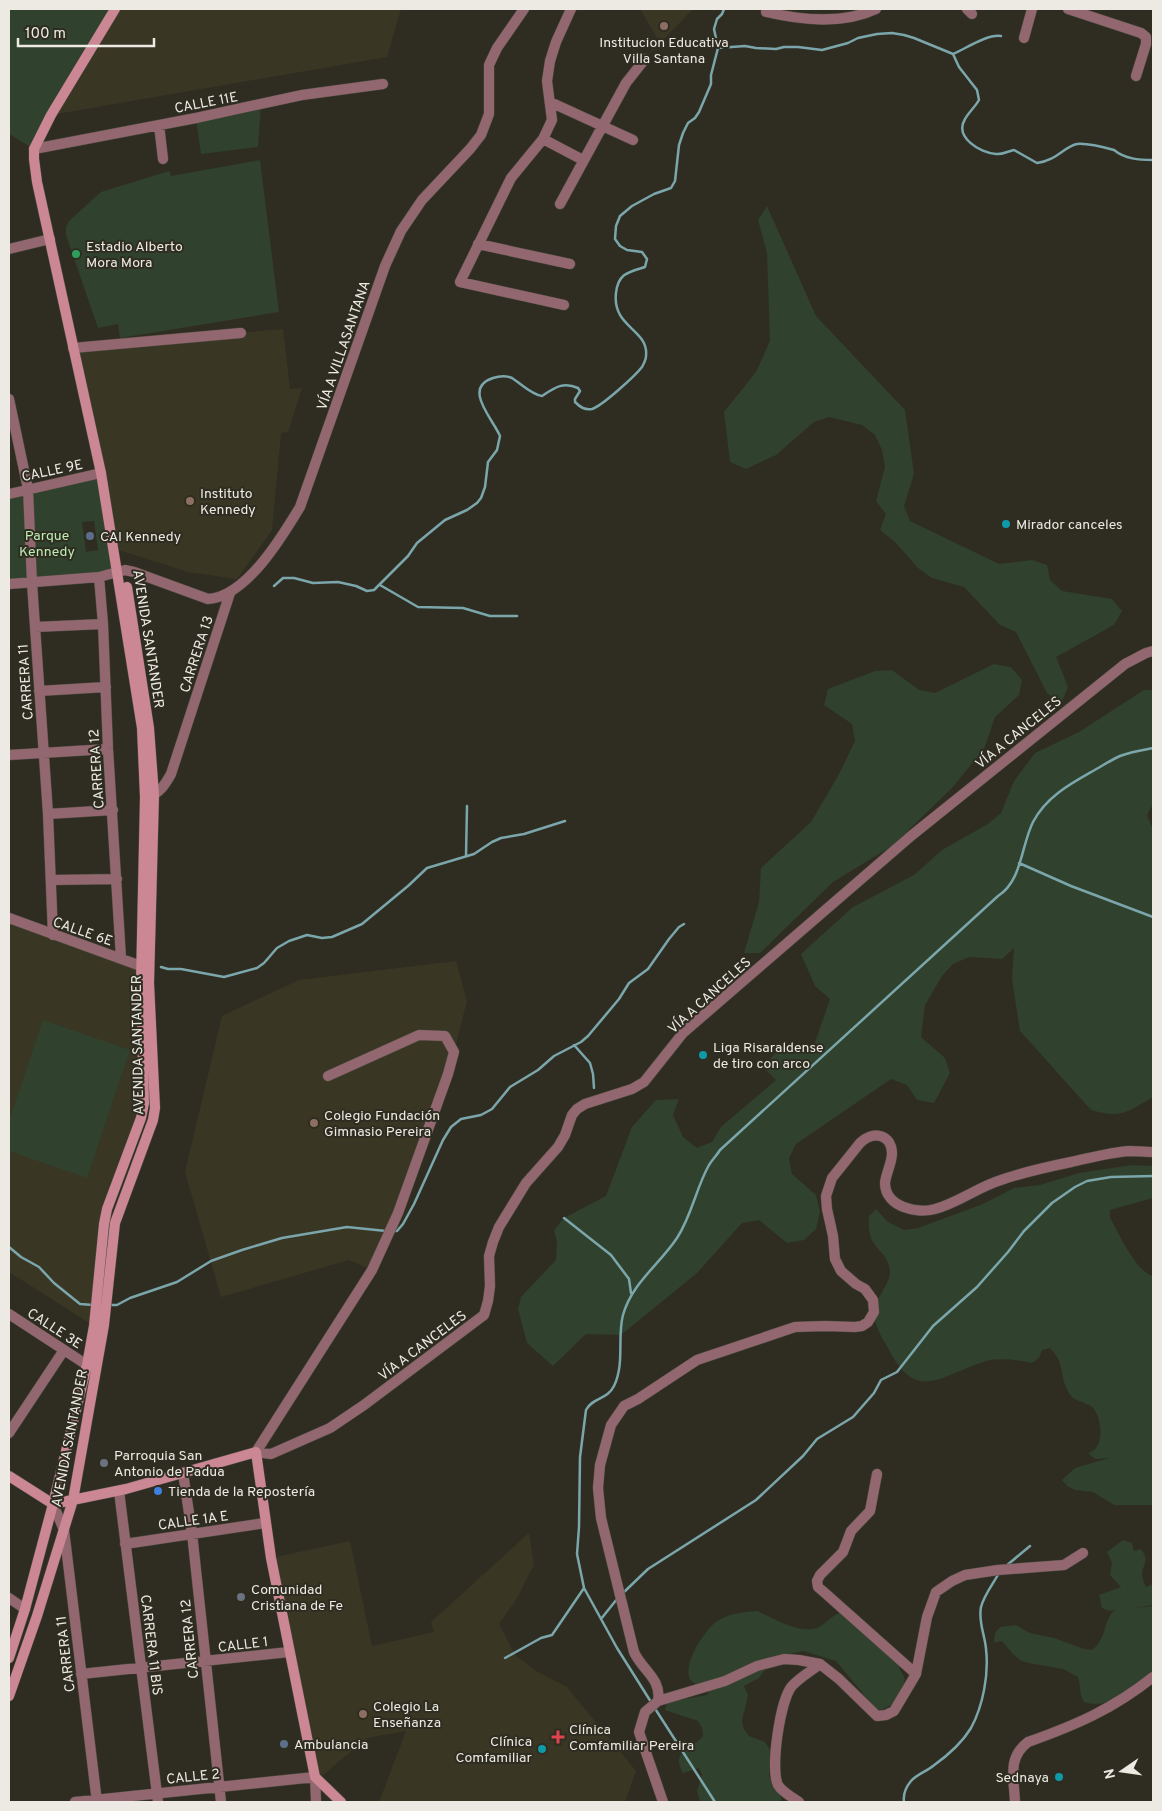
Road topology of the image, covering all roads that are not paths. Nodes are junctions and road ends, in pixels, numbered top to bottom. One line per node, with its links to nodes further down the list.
1 (115, 9): 17 (street)
2 (524, 9): 36 (street, VÍA A VILLASANTANA)
3 (571, 9): 12 (street)
4 (876, 9): 7 (street)
5 (1032, 9): 8 (street)
6 (1068, 9): 10 (street)
7 (765, 13)
8 (1024, 38)
9 (645, 59): 14 (street)
10 (1136, 76)
11 (383, 84): 13 (street, CALLE 11E)
12 (550, 102): 14 (street); 15 (street)
13 (159, 125): 17 (street, CALLE 11E); 18 (street)
14 (602, 127): 16 (street); 19 (street)
15 (543, 139): 19 (street); 22 (street)
16 (633, 140)
17 (34, 148): 21 (street, AVENIDA SANTANDER)
18 (162, 159)
19 (583, 160): 20 (street)
20 (560, 204)
21 (50, 239): 23 (street); 27 (street, AVENIDA SANTANDER)
22 (478, 244): 24 (street); 25 (street)
23 (9, 249)
24 (570, 264)
25 (564, 305)
26 (241, 333): 27 (street)
27 (74, 348): 29 (street, AVENIDA SANTANDER)
28 (9, 399): 30 (street, CARRERA 11)
29 (101, 474): 30 (street, CALLE 9E); 32 (street, AVENIDA SANTANDER)
30 (28, 490): 31 (street, CALLE 9E); 34 (street, CARRERA 11)
31 (9, 494)
32 (121, 571): 33 (street); 36 (street, VÍA A VILLASANTANA); 45 (street, AVENIDA SANTANDER)
33 (99, 577): 34 (street); 37 (street, CARRERA 12)
34 (32, 582): 35 (street); 38 (street, CARRERA 11)
35 (9, 584)
36 (230, 593): 45 (street, CARRERA 13)
37 (103, 624): 38 (street); 40 (street, CARRERA 12)
38 (35, 627): 41 (street, CARRERA 11)
39 (1153, 651): 60 (street, VÍA A CANCELES)
40 (106, 687): 41 (street); 42 (street, CARRERA 12)
41 (39, 691): 43 (street, CARRERA 11)
42 (108, 749): 43 (street); 46 (street, CARRERA 12)
43 (44, 753): 44 (street); 47 (street, CARRERA 11)
44 (9, 755)
45 (149, 796): 53 (street, AVENIDA SANTANDER)
46 (113, 810): 47 (street); 48 (street, CARRERA 12)
47 (48, 814): 49 (street, CARRERA 11)
48 (117, 879): 49 (street); 52 (street, CARRERA 12)
49 (51, 880): 51 (street, CARRERA 11)
50 (9, 918): 51 (street, CALLE 6E)
51 (53, 935): 52 (street, CALLE 6E)
52 (121, 958): 53 (street, CALLE 6E)
53 (145, 967): 58 (street, AVENIDA SANTANDER); 65 (street, AVENIDA SANTANDER)
54 (328, 1076): 60 (street)
55 (1153, 1152): 83 (street)
56 (10, 1317): 57 (street, CALLE 3E)
57 (64, 1350): 58 (street, CALLE 3E); 59 (street)
58 (87, 1365): 66 (street, AVENIDA SANTANDER)
59 (9, 1433)
60 (256, 1452): 61 (street); 67 (street)
61 (183, 1473): 64 (street); 69 (street, CARRERA 12)
62 (877, 1474): 80 (street)
63 (9, 1476): 66 (street)
64 (119, 1491): 65 (street); 70 (street, CARRERA 11 BIS)
65 (73, 1500): 66 (street); 68 (street, AVENIDA SANTANDER)
66 (53, 1504): 68 (street, CARRERA 11); 73 (street, AVENIDA SANTANDER)
67 (265, 1523): 69 (street, CALLE 1A E); 74 (street)
68 (64, 1530): 79 (street, CARRERA 11); 82 (street, AVENIDA SANTANDER)
69 (192, 1534): 70 (street, CALLE 1A E); 76 (street, CARRERA 12)
70 (126, 1544): 78 (street, CARRERA 11 BIS)
71 (1083, 1553): 80 (street)
72 (9, 1598): 73 (street)
73 (25, 1609): 75 (street, AVENIDA SANTANDER)
74 (289, 1652): 76 (street, CALLE 1); 84 (street)
75 (9, 1658)
76 (205, 1662): 78 (street, CALLE 1); 85 (street, CARRERA 12)
77 (820, 1664): 80 (street); 83 (street); 93 (street)
78 (141, 1668): 79 (street, CALLE 1); 86 (street, CARRERA 11 BIS)
79 (82, 1674): 87 (street, CARRERA 11)
80 (916, 1674)
81 (1153, 1677): 94 (street)
82 (9, 1696)
83 (658, 1701): 92 (street)
84 (316, 1779): 85 (street, CALLE 2); 90 (street); 91 (street)
85 (220, 1788): 86 (street, CALLE 2); 89 (street, CARRERA 12)
86 (158, 1798): 87 (street, CALLE 2)
87 (97, 1801): 88 (street, CALLE 2)
88 (75, 1802)
89 (221, 1802)
90 (316, 1802)
91 (341, 1802)
92 (663, 1802)
93 (799, 1802)
94 (1015, 1802)

